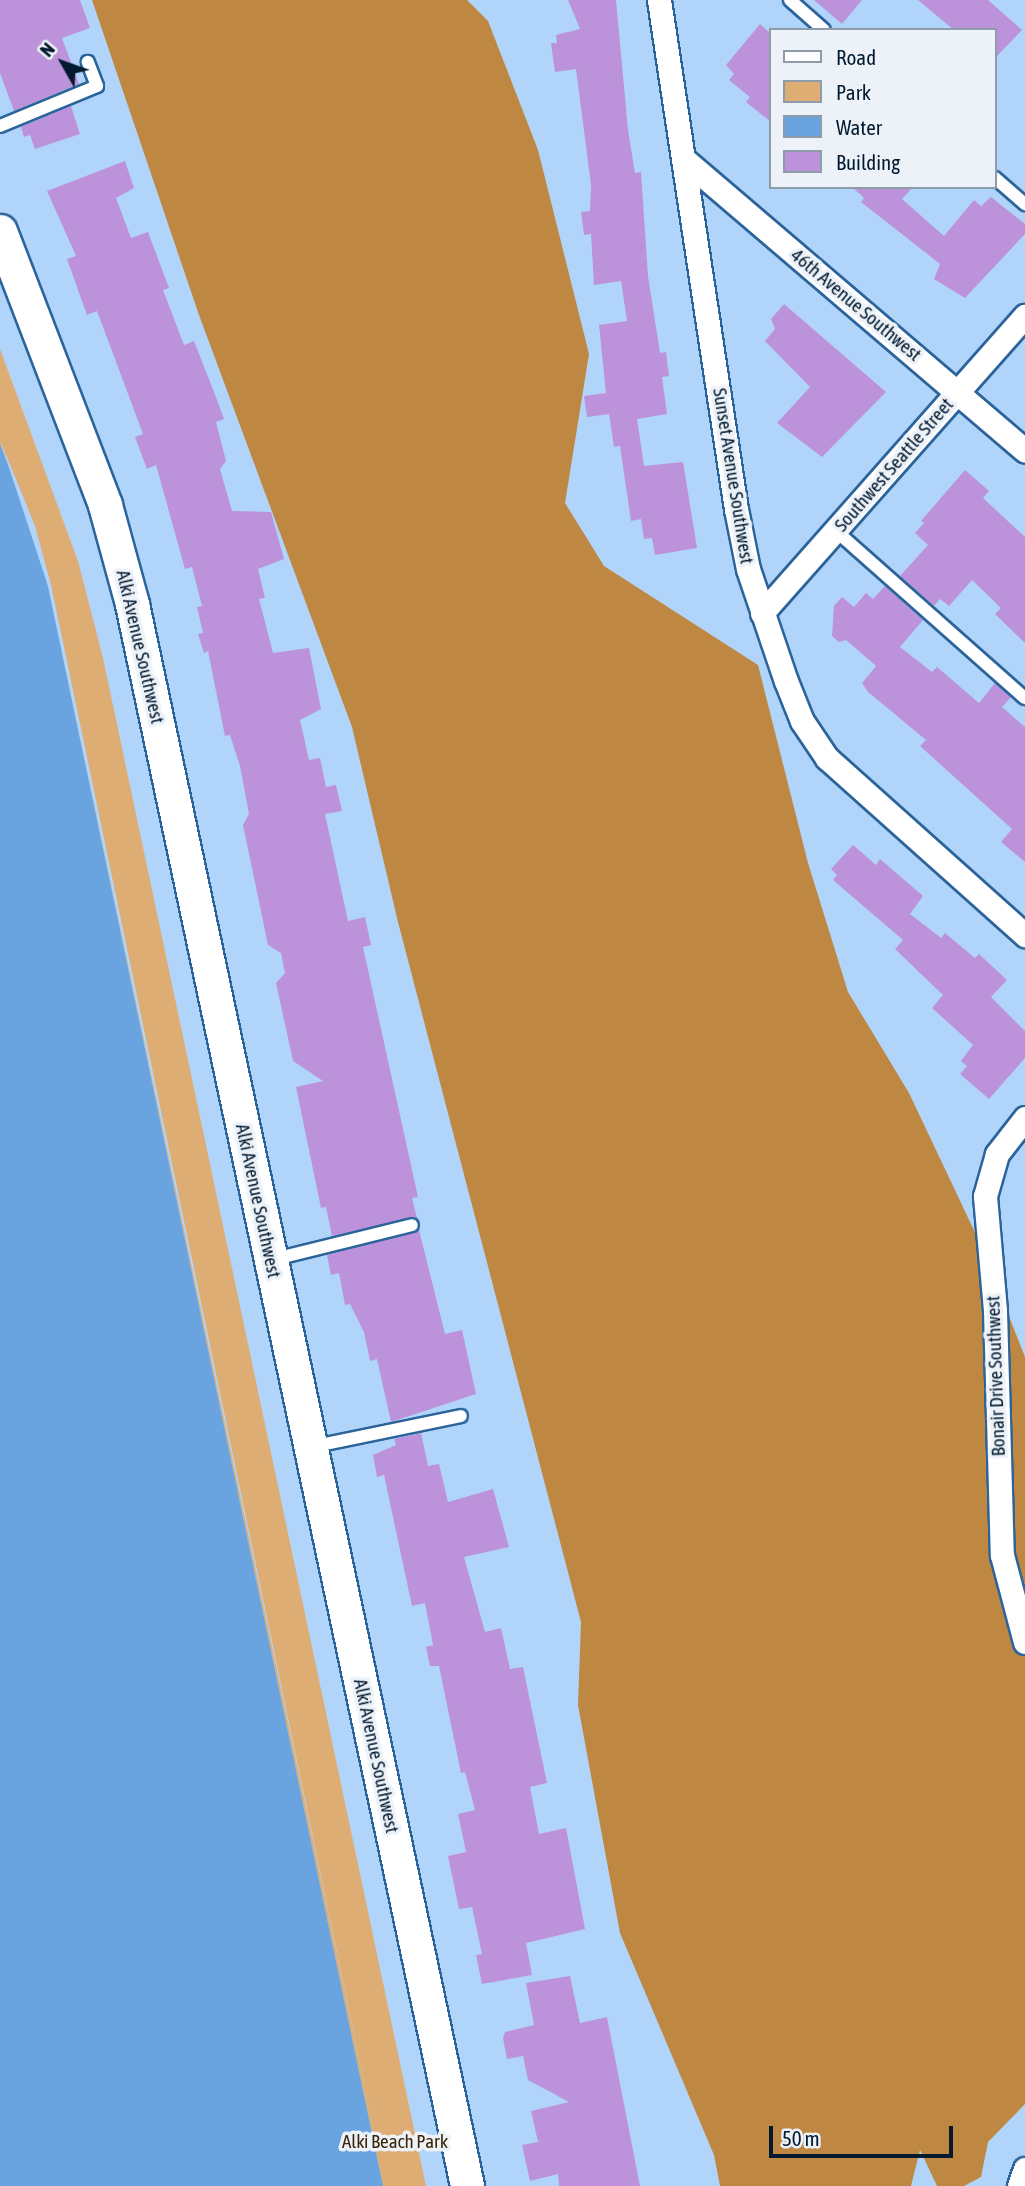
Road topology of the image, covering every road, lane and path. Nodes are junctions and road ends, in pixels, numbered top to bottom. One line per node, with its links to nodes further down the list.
1 (659, 0): 6 (street, Sunset Avenue Southwest)
2 (790, 0): 3 (lane)
3 (822, 28)
4 (88, 62): 5 (lane)
5 (0, 126)
6 (686, 161): 11 (street, 46th Avenue Southwest); 14 (street, Sunset Avenue Southwest)
7 (997, 180): 8 (lane)
8 (1025, 204)
9 (0, 231): 19 (main road, Alki Avenue Southwest)
10 (1025, 316): 11 (street, Southwest Seattle Street)
11 (958, 392): 12 (street, 46th Avenue Southwest); 13 (street, Southwest Seattle Street)
12 (1025, 451)
13 (836, 531): 14 (street, Southwest Seattle Street); 15 (lane)
14 (762, 613): 16 (street, Sunset Avenue Southwest)
15 (1025, 698)
16 (1025, 935)
17 (1025, 1118): 22 (street, Bonair Drive Southwest)
18 (412, 1225): 19 (lane)
19 (271, 1260): 21 (main road, Alki Avenue Southwest)
20 (461, 1416): 21 (lane)
21 (310, 1447): 24 (main road, Alki Avenue Southwest)
22 (1025, 1642)
23 (1025, 2169): 25 (street)
24 (467, 2186)
25 (1019, 2186)

